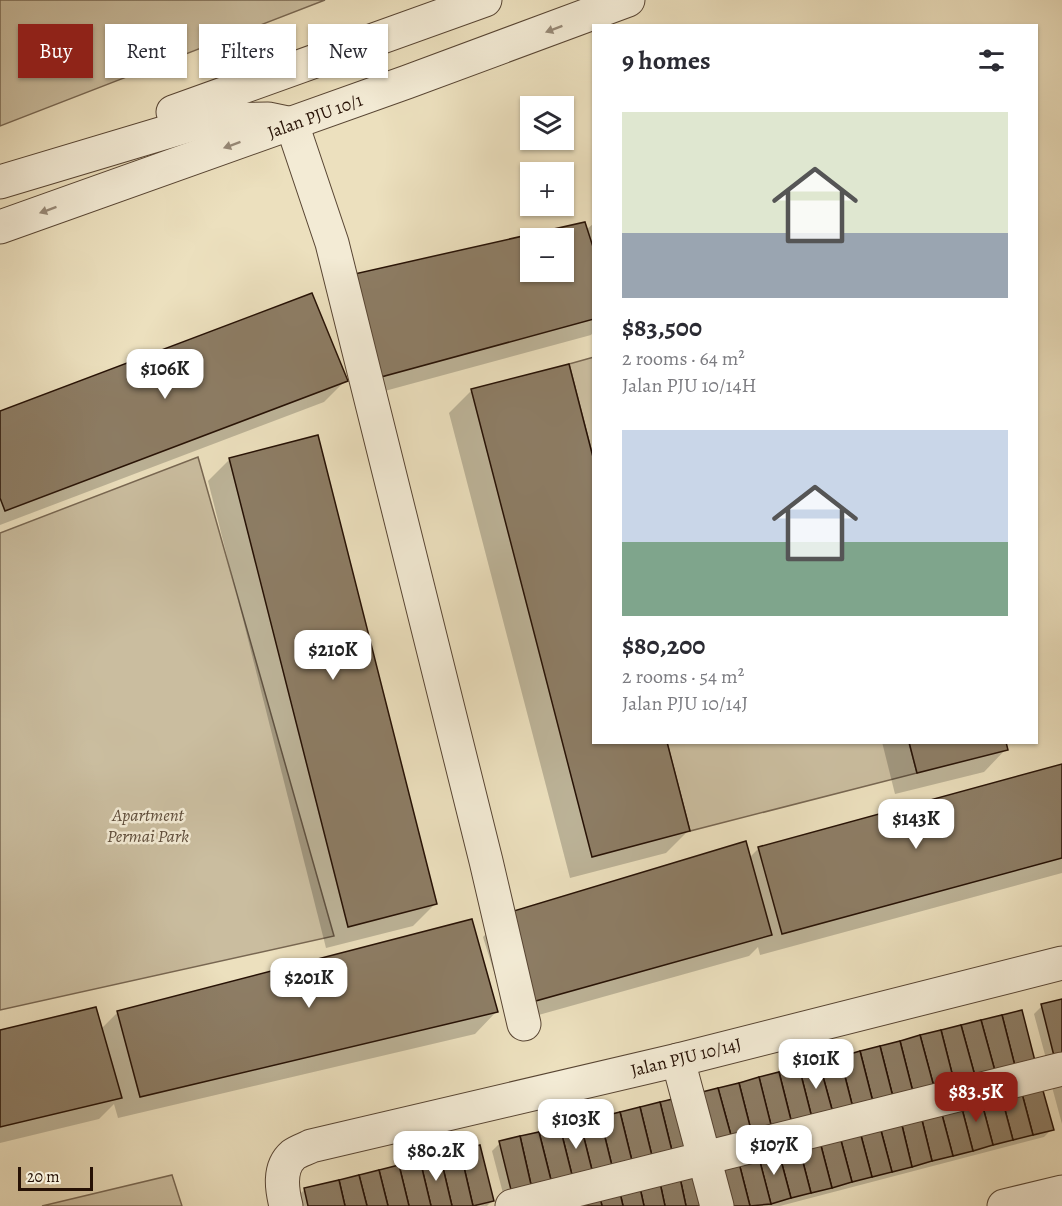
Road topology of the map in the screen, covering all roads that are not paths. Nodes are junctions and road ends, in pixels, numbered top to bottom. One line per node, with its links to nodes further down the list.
1 (485, 0): 4 (street)
2 (628, 0): 3 (street, Jalan PJU 10/1, one-way to 3)
3 (292, 124): 4 (street); 5 (street, Jalan PJU 10/1, one-way to 5); 7 (street)
4 (0, 182)
5 (0, 227)
6 (1062, 963): 8 (street, Jalan PJU 10/14J)
7 (524, 1024)
8 (678, 1060): 10 (street); 13 (street, Jalan PJU 10/14J)
9 (1062, 1069): 10 (street)
10 (704, 1157): 14 (street); 15 (street)
11 (1062, 1192): 12 (street)
12 (1010, 1205)
13 (286, 1206)
14 (512, 1206)
15 (717, 1206)

